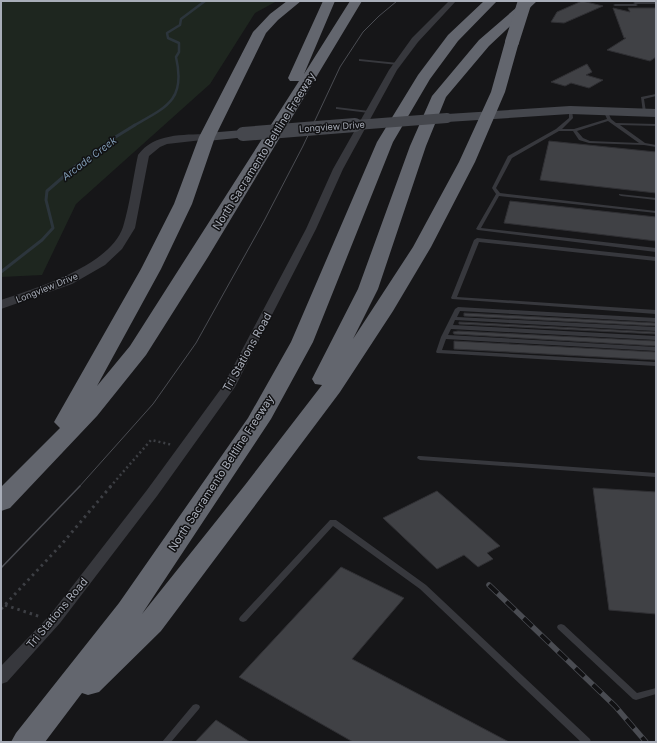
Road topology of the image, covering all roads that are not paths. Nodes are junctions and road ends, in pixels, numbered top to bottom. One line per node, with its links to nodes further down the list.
1 (295, 1): 25 (highway)
2 (328, 1): 14 (highway)
3 (356, 1): 14 (highway, North Sacramento Beltline Freeway)
4 (452, 1): 11 (street, Tri Stations Road)
5 (491, 1): 54 (highway, North Sacramento Beltline Freeway)
6 (525, 1): 19 (highway, bridge)
7 (531, 1): 44 (highway)
8 (656, 4): 9 (lane)
9 (615, 5)
10 (360, 60): 11 (lane)
11 (398, 64): 16 (street, Tri Stations Road)
12 (656, 95): 17 (lane)
13 (337, 108): 16 (lane)
14 (290, 109): 46 (highway, North Sacramento Beltline Freeway)
15 (570, 110): 19 (main road, Longview Drive); 20 (main road, Longview Drive); 23 (lane)
16 (369, 112): 51 (street, Tri Stations Road)
17 (644, 112): 18 (main road, Longview Drive); 20 (main road, Longview Drive)
18 (656, 112)
19 (489, 114): 25 (main road, Longview Drive, bridge); 44 (highway)
20 (607, 115): 21 (lane); 24 (lane)
21 (614, 124): 22 (lane); 26 (lane)
22 (656, 125)
23 (558, 130): 24 (lane); 28 (lane)
24 (574, 130): 26 (lane)
25 (207, 137): 34 (street, Longview Drive); 46 (highway)
26 (644, 144): 27 (lane)
27 (656, 146)
28 (498, 194): 31 (lane); 32 (lane)
29 (621, 196): 30 (lane)
30 (656, 199)
31 (656, 212)
32 (656, 250)
33 (656, 259): 35 (lane)
34 (1, 305)
35 (656, 312)
36 (453, 318): 37 (lane); 38 (lane); 39 (lane)
37 (656, 320)
38 (449, 327): 40 (lane); 41 (lane)
39 (656, 328)
40 (444, 337): 42 (lane); 43 (lane)
41 (656, 338)
42 (656, 349)
43 (656, 364)
44 (296, 434): 54 (highway)
45 (420, 458): 47 (lane)
46 (43, 459): 48 (highway, North Sacramento Beltline Freeway)
47 (656, 475)
48 (1, 502)
49 (243, 619): 56 (lane)
50 (561, 627): 52 (lane)
51 (1, 677)
52 (656, 691)
53 (196, 707): 55 (lane)
54 (32, 737)
55 (166, 742)
56 (587, 742)

